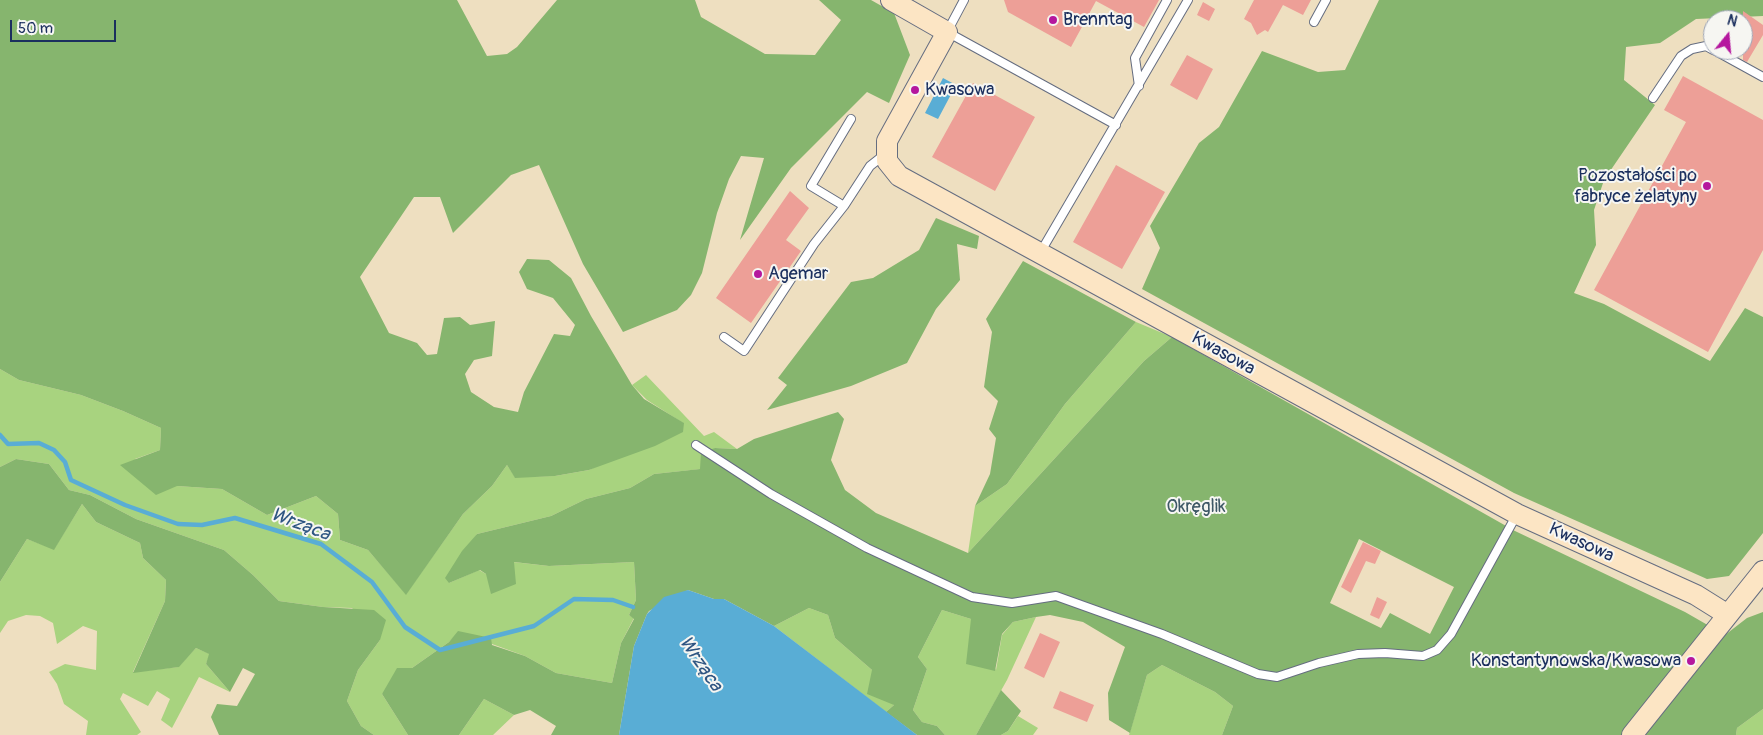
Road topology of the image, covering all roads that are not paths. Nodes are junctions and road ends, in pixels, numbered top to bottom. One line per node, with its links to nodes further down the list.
1 (891, 0): 7 (street)
2 (964, 0): 7 (lane)
3 (1167, 0): 11 (lane)
4 (1188, 0): 11 (lane)
5 (1326, 0): 6 (lane)
6 (1314, 22)
7 (948, 32): 14 (lane); 15 (street)
8 (1703, 47): 12 (lane)
9 (1732, 60): 10 (lane)
10 (1763, 76)
11 (1139, 86): 14 (lane)
12 (1653, 98)
13 (851, 119): 16 (lane)
14 (1116, 125): 17 (lane)
15 (885, 154): 16 (lane); 17 (street, Kwasowa)
16 (844, 206): 18 (lane)
17 (1039, 254): 20 (street, Kwasowa)
18 (724, 337)
19 (696, 444): 20 (lane)
20 (1517, 514): 22 (street, Kwasowa)
21 (1763, 571): 22 (street)
22 (1728, 615): 23 (street)
23 (1632, 735)

